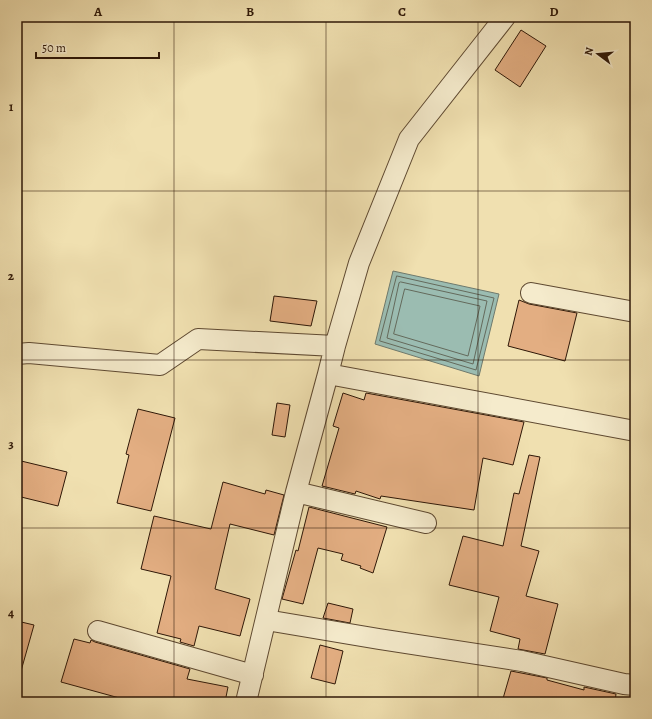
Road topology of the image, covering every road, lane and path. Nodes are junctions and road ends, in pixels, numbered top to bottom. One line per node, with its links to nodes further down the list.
1 (505, 17): 4 (street)
2 (532, 293): 3 (street)
3 (635, 312)
4 (335, 346): 5 (street); 6 (street)
5 (17, 354)
6 (328, 374): 7 (street); 8 (street)
7 (635, 430)
8 (296, 492): 9 (street); 10 (street)
9 (426, 523)
10 (266, 620): 12 (street); 13 (street)
11 (98, 631): 12 (street)
12 (253, 675): 14 (street)
13 (635, 685)
14 (246, 702)

